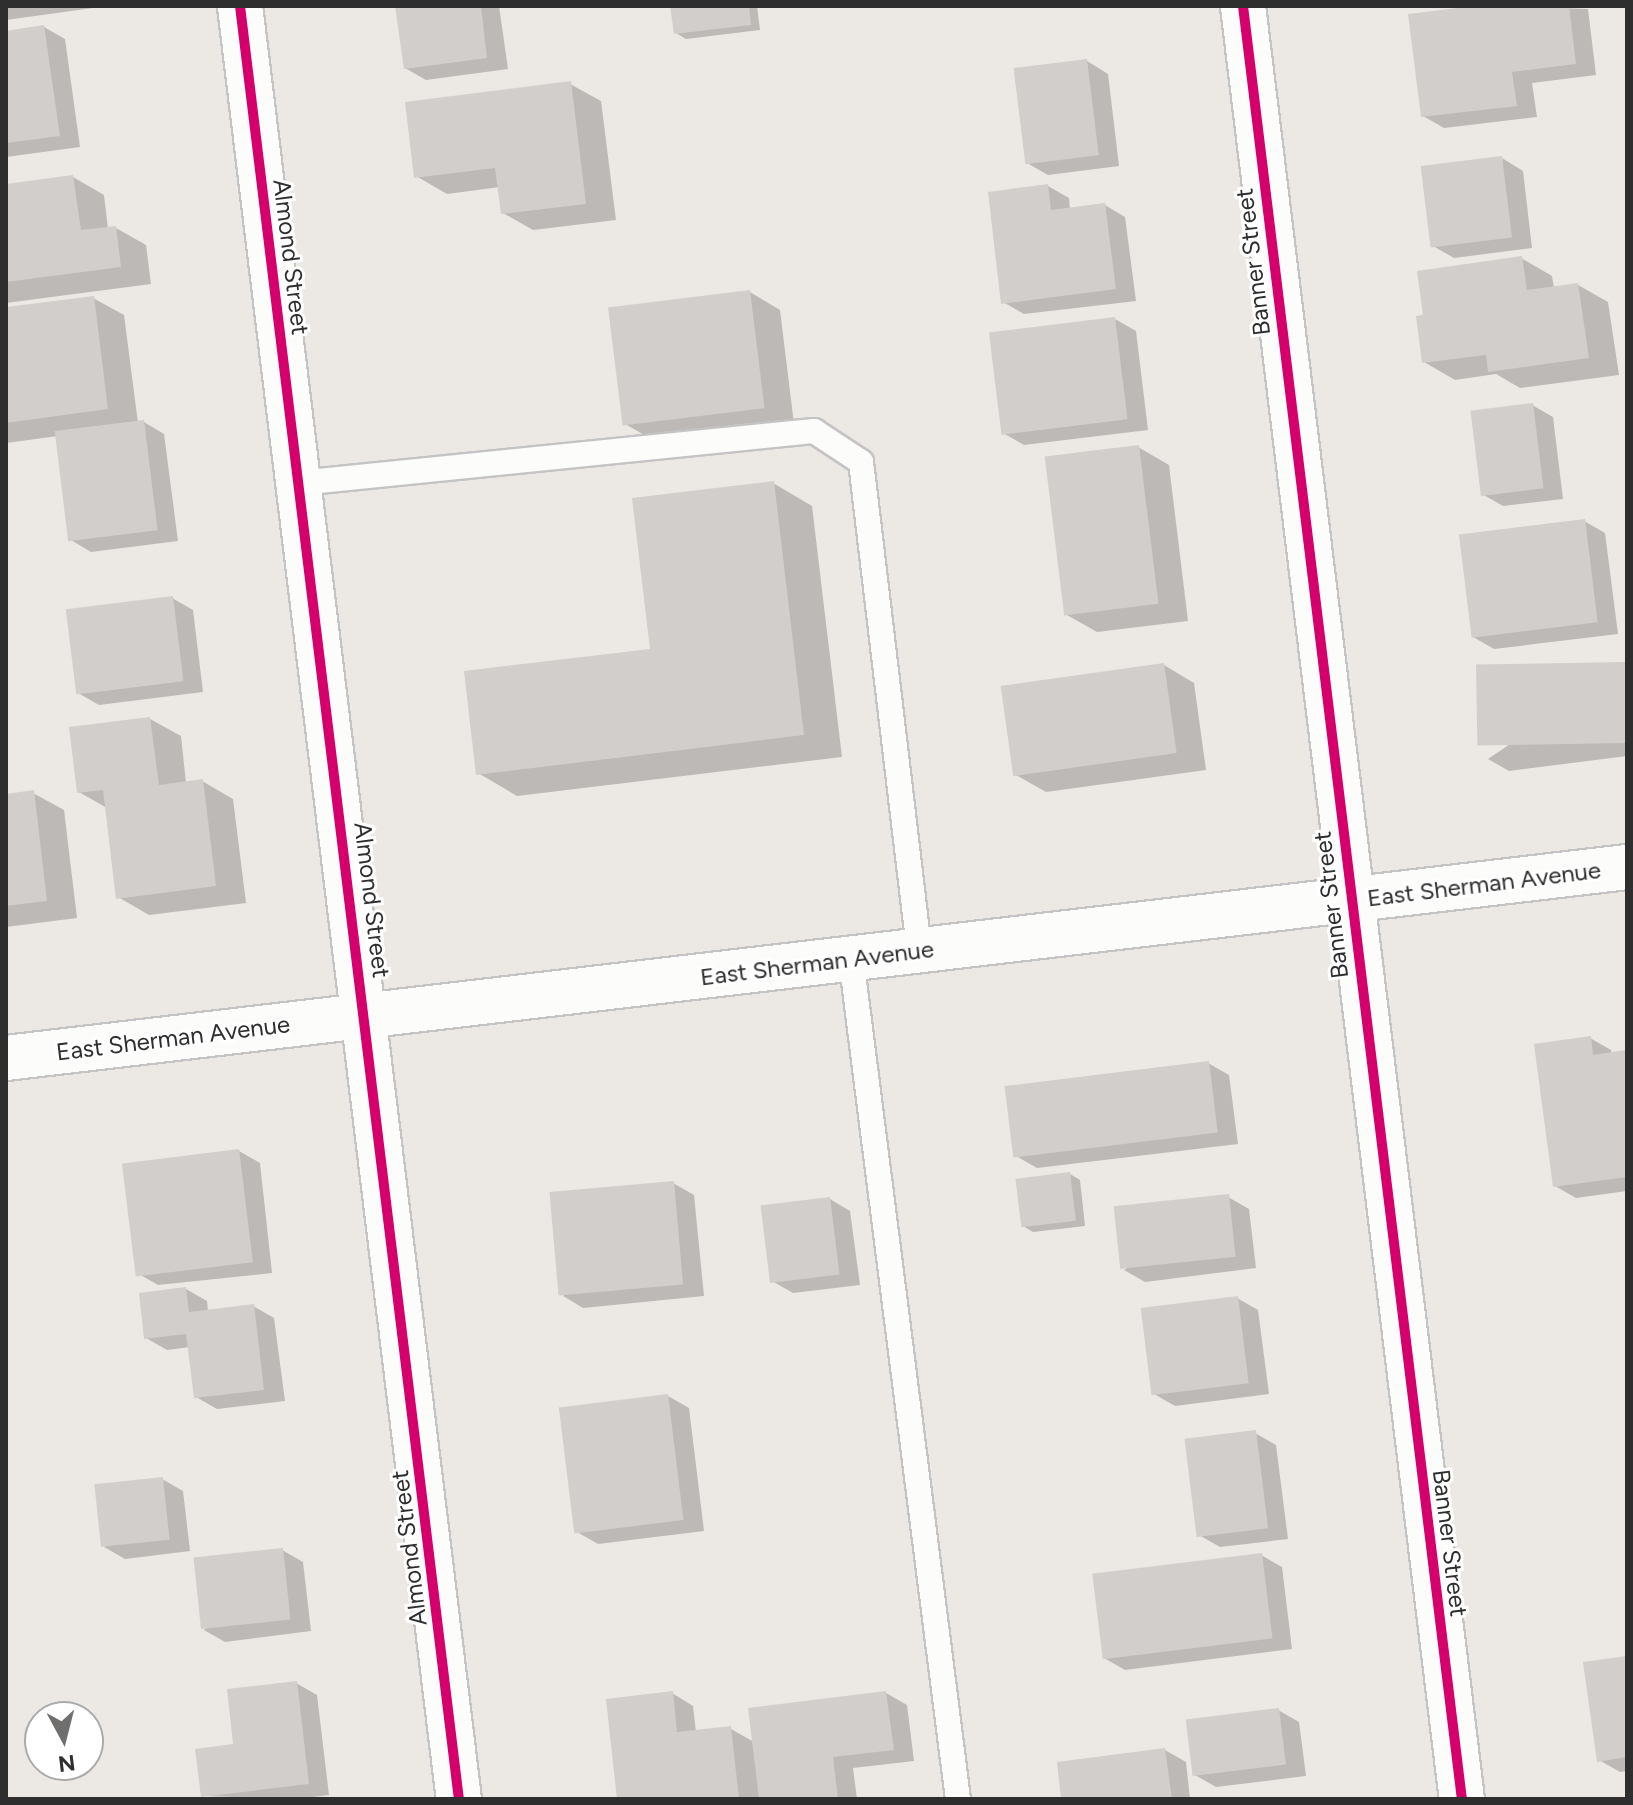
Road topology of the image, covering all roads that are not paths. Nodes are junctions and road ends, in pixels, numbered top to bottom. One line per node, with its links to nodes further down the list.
1 (240, 6): 3 (street, Almond Street)
2 (1243, 6): 5 (street, Banner Street)
3 (299, 483): 6 (lane); 8 (street, Almond Street)
4 (1627, 867): 5 (street, East Sherman Avenue)
5 (1350, 900): 6 (street, East Sherman Avenue); 12 (street, Banner Street)
6 (919, 951): 7 (street, East Sherman Avenue)
7 (851, 958): 8 (street, East Sherman Avenue); 11 (lane)
8 (366, 1016): 9 (street, East Sherman Avenue); 10 (street, Almond Street)
9 (6, 1058)
10 (459, 1799)
11 (958, 1799)
12 (1462, 1799)

